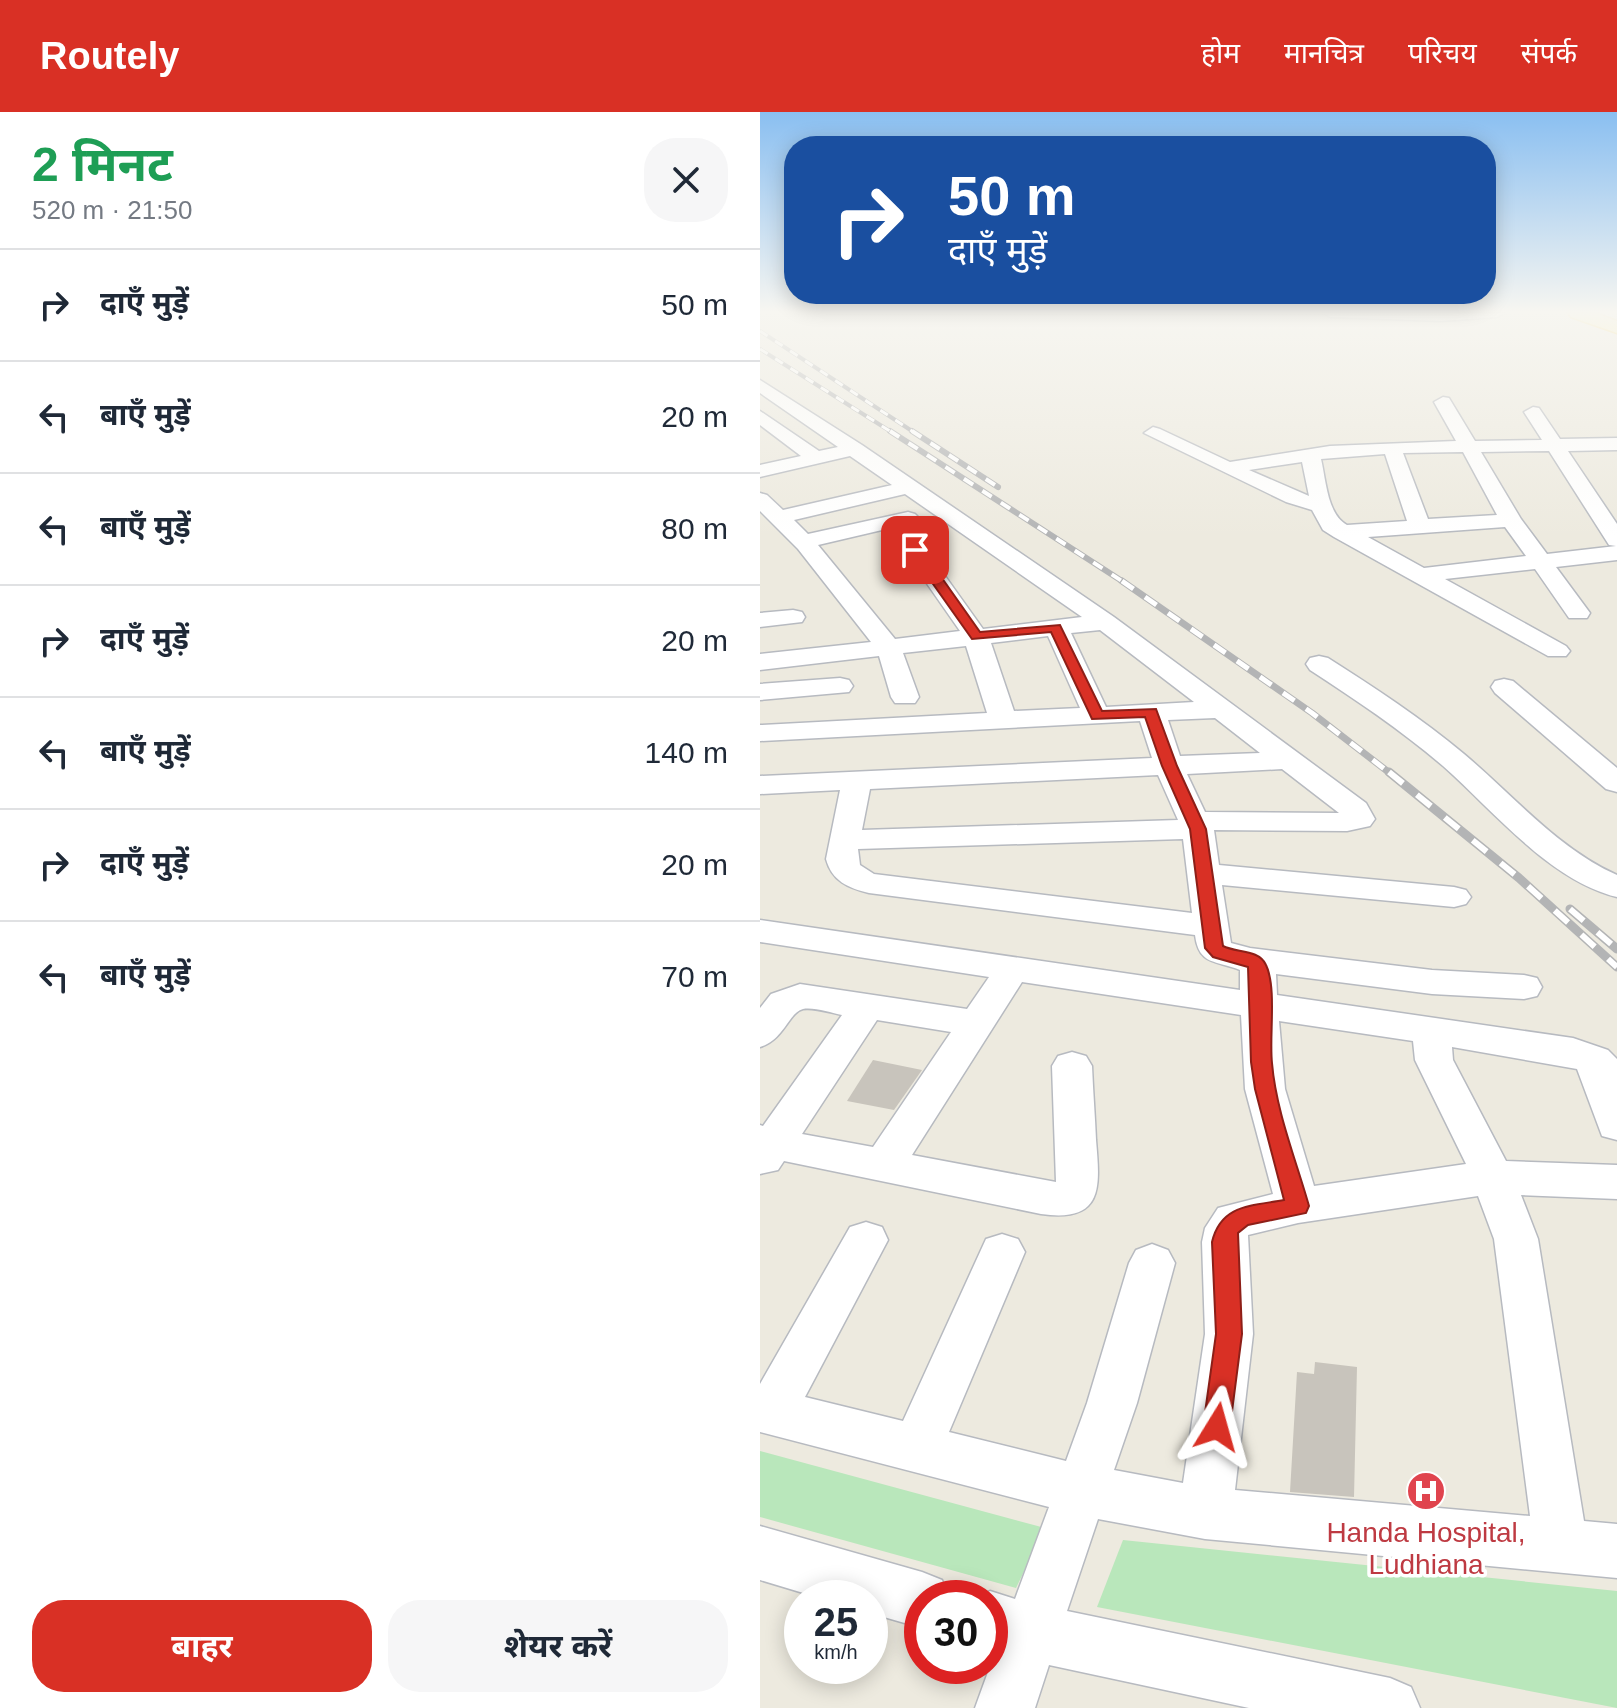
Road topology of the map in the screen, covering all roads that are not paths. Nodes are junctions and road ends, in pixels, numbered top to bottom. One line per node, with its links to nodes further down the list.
1 (761, 387): 10 (street)
2 (1443, 402): 8 (street)
3 (1533, 412): 6 (street)
4 (760, 416): 12 (street)
5 (1153, 433): 13 (street)
6 (1554, 444): 7 (street); 8 (street); 24 (street)
7 (1617, 444)
8 (1469, 446): 9 (street); 20 (street)
9 (1392, 448): 11 (street); 22 (street)
10 (855, 449): 12 (street); 15 (street)
11 (1310, 455): 13 (street); 17 (street)
12 (816, 458): 14 (street)
13 (1227, 468): 17 (street)
14 (760, 471)
15 (910, 487): 18 (street); 19 (street)
16 (760, 499): 19 (street)
17 (1322, 506): 23 (street)
18 (943, 510): 21 (street); 32 (street)
19 (779, 517): 25 (street)
20 (1511, 520): 22 (street); 27 (street)
21 (887, 523): 25 (street); 34 (street)
22 (1419, 525): 23 (street)
23 (1342, 532): 28 (street)
24 (1617, 540)
25 (803, 542): 35 (street)
26 (1617, 553): 27 (street)
27 (1542, 562): 28 (street); 29 (street)
28 (1420, 575): 36 (street)
29 (1578, 613)
30 (793, 617): 31 (street)
31 (760, 620)
32 (1105, 622): 33 (street); 43 (street)
33 (1056, 627): 34 (street); 45 (street)
34 (976, 636): 35 (street); 46 (street)
35 (889, 648): 37 (street); 42 (street)
36 (1557, 651)
37 (760, 662)
38 (1319, 664): 56 (street)
39 (840, 686): 41 (street)
40 (1504, 687): 51 (street)
41 (760, 692)
42 (905, 697)
43 (1221, 709): 44 (street); 48 (street)
44 (1151, 712): 45 (street); 49 (street)
45 (1097, 716): 46 (street)
46 (1003, 720): 47 (street)
47 (760, 733)
48 (1287, 760): 49 (street); 53 (street)
49 (1169, 766): 50 (street); 53 (street)
50 (857, 782): 52 (street); 54 (street)
51 (1617, 783)
52 (760, 785)
53 (1196, 825): 54 (street); 55 (street)
54 (844, 840): 58 (street)
55 (1205, 874): 57 (street); 58 (street)
56 (1617, 887)
57 (1454, 897)
58 (1210, 926): 60 (street)
59 (760, 931): 61 (street)
60 (1252, 959): 62 (street); 63 (street)
61 (1013, 968): 63 (street); 65 (street)
62 (1524, 987)
63 (1261, 1005): 66 (street); 75 (street)
64 (867, 1007): 65 (street); 67 (street); 71 (street)
65 (974, 1023): 72 (street)
66 (1431, 1030): 69 (street); 73 (street)
67 (760, 1034)
68 (1072, 1066): 72 (street)
69 (1606, 1071): 70 (street)
70 (1617, 1125)
71 (765, 1149): 72 (street)
72 (884, 1164)
73 (1493, 1177): 74 (street); 75 (street); 83 (street)
74 (1617, 1182)
75 (1298, 1206): 82 (street)
76 (866, 1240): 79 (street)
77 (1002, 1252): 80 (street)
78 (1152, 1263): 81 (street)
79 (766, 1410): 80 (street)
80 (917, 1447): 81 (street)
81 (1082, 1490): 82 (street); 87 (street)
82 (1205, 1513): 83 (street)
83 (1561, 1545): 84 (street)
84 (1617, 1551)
85 (760, 1553): 86 (street)
86 (904, 1595)
87 (1011, 1627): 88 (street); 89 (street)
88 (1005, 1708)
89 (1390, 1708)

